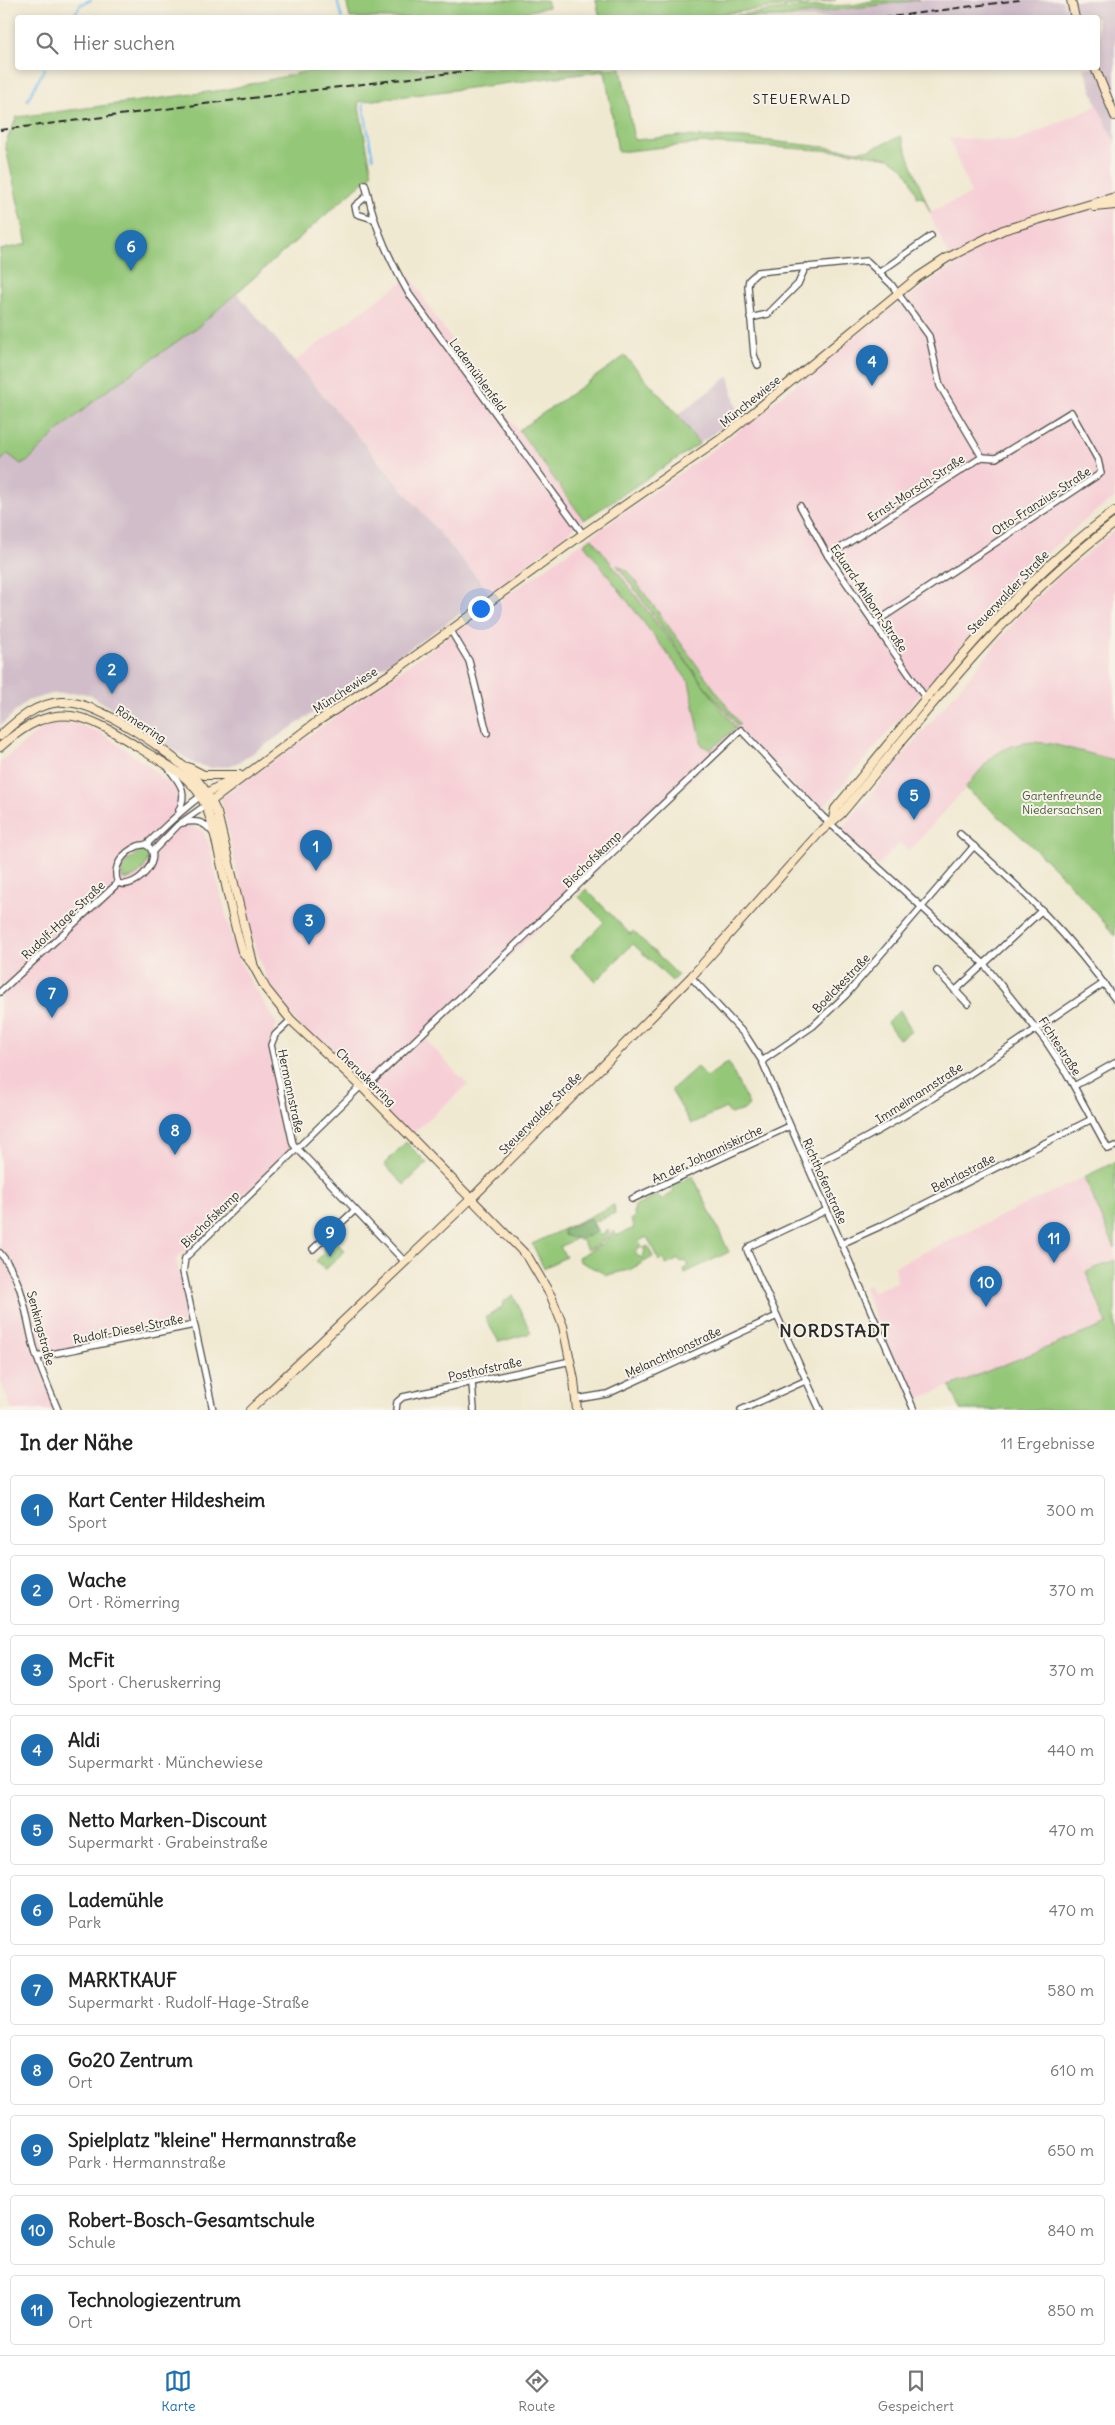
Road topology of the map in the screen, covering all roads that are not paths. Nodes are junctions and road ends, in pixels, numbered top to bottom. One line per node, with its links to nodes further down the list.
1 (1071, 0): 2 (street)
2 (1074, 15)
3 (1096, 70): 4 (street)
4 (1115, 116)
5 (365, 184): 6 (street, Lademühlenfeld)
6 (368, 196): 10 (street, Lademühlenfeld); 10 (street)
7 (1115, 197): 9 (street, Münchewiese)
8 (1115, 205): 9 (street, Münchewiese)
9 (1072, 210): 14 (street, Münchewiese)
10 (373, 218): 21 (street, Lademühlenfeld)
11 (931, 236): 13 (street)
12 (806, 266): 13 (street); 15 (street); 15 (street)
13 (880, 272): 14 (street, Ernst-Morsch-Straße)
14 (897, 292): 17 (street, Ernst-Morsch-Straße); 21 (street, Münchewiese)
15 (750, 318): 16 (street)
16 (758, 365)
17 (982, 457): 22 (street, Ernst-Morsch-Straße); 23 (street, Otto-Franzius-Straße)
18 (800, 506): 22 (street, Eduard-Ahlborn-Straße)
19 (1115, 511): 25 (street, Steuerwalder Straße)
20 (1115, 523): 25 (street, Steuerwalder Straße)
21 (582, 534): 24 (street, Münchewiese)
22 (828, 556): 23 (street, Eduard-Ahlborn-Straße)
23 (873, 624): 25 (street, Eduard-Ahlborn-Straße)
24 (451, 631): 26 (street); 31 (street, Münchewiese)
25 (930, 701): 36 (street, Steuerwalder Straße)
26 (486, 733)
27 (0, 736): 29 (street, Römerring)
28 (0, 747): 30 (street, Römerring)
29 (180, 763): 32 (street, Münchewiese); 33 (street, Römerring)
30 (166, 764): 33 (street, Römerring); 35 (street)
31 (251, 769): 32 (street, Münchewiese); 34 (street, Münchewiese)
32 (239, 775): 33 (street, Münchewiese)
33 (204, 794): 34 (street, Cheruskerring); 35 (street, Rudolf-Hage-Straße)
34 (209, 803): 37 (street, Rudolf-Hage-Straße); 39 (street, Cheruskerring); 47 (street, Cheruskerring)
35 (178, 812): 40 (street, Rudolf-Hage-Straße)
36 (831, 821): 44 (street, Fichtestraße); 49 (street, Steuerwalder Straße); 60 (street, Bischofskamp)
37 (178, 825): 39 (street); 42 (street, Rudolf-Hage-Straße)
38 (960, 834): 41 (street)
39 (215, 837): 47 (street, Cheruskerring)
40 (146, 845): 42 (street); 43 (street, Rudolf-Hage-Straße)
41 (974, 846): 44 (street, Boelckestraße); 45 (street)
42 (153, 851): 43 (street, Rudolf-Hage-Straße)
43 (118, 883): 52 (street, Rudolf-Hage-Straße)
44 (923, 907): 46 (street, Fichtestraße); 57 (street, Boelckestraße)
45 (1042, 910): 46 (street); 50 (street)
46 (983, 963): 51 (street); 56 (street, Fichtestraße)
47 (253, 965): 55 (street, Cheruskerring)
48 (937, 971): 51 (street)
49 (691, 977): 57 (street, Richthofenstraße); 66 (street, Steuerwalder Straße)
50 (1104, 983): 53 (street); 56 (street, Immelmannstraße)
51 (956, 990): 54 (street)
52 (0, 992)
53 (1115, 999)
54 (968, 1004)
55 (291, 1020): 60 (street, Cheruskerring); 64 (street, Hermannstraße)
56 (1036, 1028): 59 (street, Fichtestraße); 65 (street, Immelmannstraße)
57 (762, 1061): 62 (street, Richthofenstraße)
58 (1115, 1063): 59 (street)
59 (1074, 1086): 61 (street, Fichtestraße)
60 (362, 1088): 64 (street, Bischofskamp); 66 (street, Cheruskerring)
61 (1092, 1119): 63 (street, Fichtestraße); 70 (street, Behrlastraße)
62 (790, 1126): 65 (street, Richthofenstraße); 67 (street, An der Johanniskirche)
63 (1115, 1146)
64 (297, 1149): 68 (street, Hermannstraße); 75 (street, Bischofskamp)
65 (808, 1167): 69 (street, Richthofenstraße)
66 (472, 1198): 73 (street, Steuerwalder Straße); 77 (street, Cheruskerring)
67 (632, 1199)
68 (355, 1210): 71 (street); 73 (street, Hermannstraße)
69 (827, 1210): 70 (street, Richthofenstraße); 74 (street)
70 (841, 1244): 81 (street, Richthofenstraße)
71 (313, 1249)
72 (0, 1254): 76 (street, Senkingstraße)
73 (404, 1262): 84 (street, Steuerwalder Straße)
74 (777, 1316): 78 (street); 80 (street, Melanchthonstraße)
75 (194, 1325): 76 (street, Rudolf-Diesel-Straße); 83 (street, Bischofskamp)
76 (37, 1357): 82 (street, Senkingstraße)
77 (571, 1361): 79 (street, Posthofstraße); 80 (street, Cheruskerring)
78 (807, 1380): 88 (street); 89 (street)
79 (472, 1383): 85 (street, Posthofstraße); 86 (street)
80 (577, 1399): 87 (street, Cheruskerring)
81 (912, 1409)
82 (58, 1410)
83 (213, 1410)
84 (250, 1410)
85 (396, 1410)
86 (474, 1410)
87 (577, 1410)
88 (741, 1410)
89 (820, 1410)

